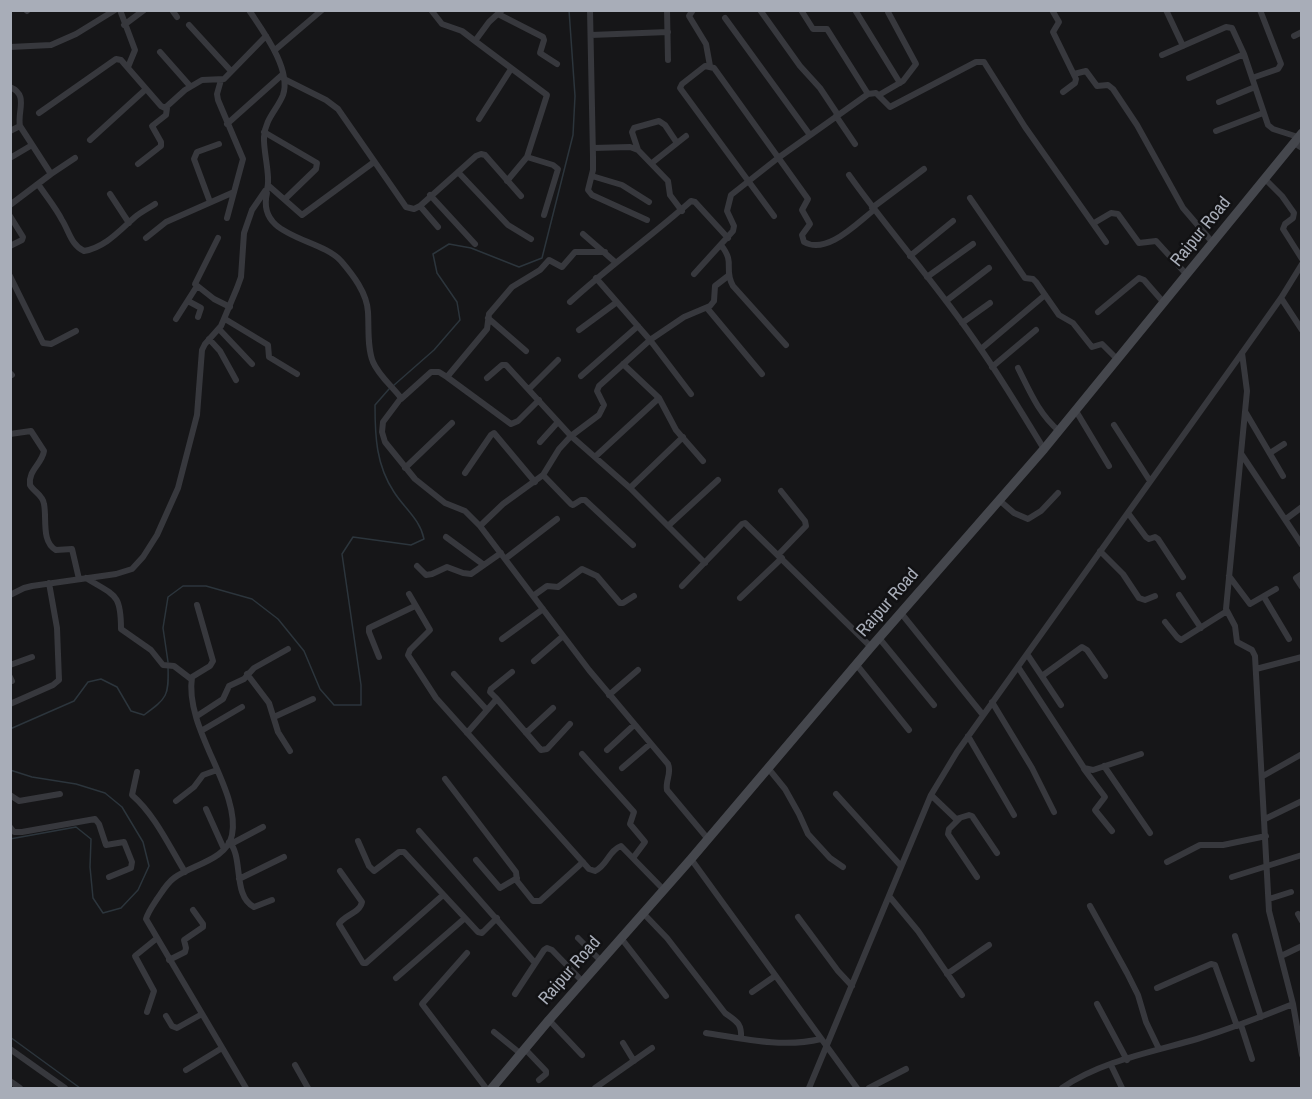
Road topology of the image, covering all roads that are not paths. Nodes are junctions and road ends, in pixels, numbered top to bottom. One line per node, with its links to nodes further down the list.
1 (115, 10): 19 (street)
2 (120, 10): 22 (street)
3 (144, 10): 22 (street)
4 (172, 10): 20 (street)
5 (249, 10): 27 (street)
6 (322, 10): 32 (street)
7 (431, 10): 29 (street)
8 (590, 10): 26 (street)
9 (667, 10): 24 (street)
10 (693, 10): 38 (street)
11 (760, 10): 59 (street)
12 (801, 10): 53 (street)
13 (855, 10): 47 (street)
14 (1052, 10): 42 (street)
15 (1166, 10): 30 (street)
16 (1260, 10): 45 (street)
17 (500, 12): 29 (street); 37 (street)
18 (888, 12): 47 (street)
19 (101, 14): 31 (street)
20 (177, 16)
21 (725, 18): 66 (street)
22 (124, 25): 39 (street)
23 (189, 25): 41 (street)
24 (668, 32): 26 (street); 36 (street)
25 (1302, 32): 28 (street)
26 (591, 35): 74 (street)
27 (266, 36): 32 (street); 41 (street)
28 (1294, 36)
29 (475, 41): 40 (street)
30 (1184, 46): 34 (street); 35 (street)
31 (10, 47)
32 (274, 50): 43 (street)
33 (160, 52): 48 (street)
34 (1244, 54): 44 (street); 45 (street)
35 (1162, 55)
36 (668, 60)
37 (557, 64)
38 (710, 66): 79 (street); 90 (street)
39 (128, 68): 51 (street); 57 (street)
40 (511, 69): 60 (street); 76 (street)
41 (231, 72): 46 (street)
42 (1074, 74): 52 (street); 121 (street)
43 (284, 76): 61 (street); 65 (street); 80 (street)
44 (1189, 78)
45 (1252, 78): 50 (street)
46 (221, 80): 48 (street); 61 (street)
47 (900, 83): 54 (street)
48 (190, 86): 56 (street)
49 (10, 87): 62 (street)
50 (1255, 87): 55 (street); 58 (street)
51 (146, 89): 56 (street); 68 (street)
52 (1063, 92)
53 (868, 94): 54 (street); 59 (street)
54 (879, 95): 113 (street)
55 (1219, 102)
56 (167, 108): 82 (street)
57 (39, 113)
58 (1263, 113): 64 (street); 69 (street)
59 (837, 115): 66 (street); 72 (street)
60 (479, 119)
61 (227, 124): 93 (street)
62 (20, 126): 63 (street); 73 (street)
63 (10, 131)
64 (1216, 131)
65 (264, 132): 92 (street); 98 (street)
66 (810, 135): 79 (street)
67 (686, 136): 70 (street)
68 (90, 140)
69 (1299, 140): 88 (main road, Raipur Road)
70 (677, 143): 75 (street); 81 (street)
71 (219, 144): 99 (street)
72 (855, 144)
73 (32, 145): 77 (street); 85 (street)
74 (593, 148): 75 (street); 87 (street)
75 (638, 150): 81 (street)
76 (527, 157): 89 (street); 106 (street)
77 (10, 158)
78 (75, 158): 85 (street)
79 (778, 158): 90 (street); 104 (street)
80 (374, 162): 98 (street); 103 (street)
81 (652, 163): 105 (street)
82 (138, 164)
83 (924, 169): 104 (street)
84 (458, 172): 89 (street); 95 (street); 119 (street)
85 (51, 174): 91 (street)
86 (849, 175): 104 (street)
87 (592, 176): 100 (street); 110 (street)
88 (1265, 179): 121 (main road, Raipur Road); 128 (street)
89 (507, 181): 96 (street)
90 (748, 181): 108 (street); 118 (street)
91 (38, 184): 102 (street); 112 (street)
92 (267, 189): 98 (street); 147 (street); 182 (street)
93 (234, 192): 99 (street); 109 (street)
94 (110, 194): 112 (street)
95 (430, 195): 103 (street); 122 (street)
96 (521, 196)
97 (970, 198): 139 (street)
98 (285, 199)
99 (210, 202): 116 (street)
100 (649, 202)
101 (155, 204): 112 (street)
102 (10, 205)
103 (420, 206): 114 (street)
104 (873, 209): 127 (street)
105 (682, 211): 118 (street); 129 (street)
106 (544, 215)
107 (10, 216): 125 (street)
108 (774, 216)
109 (227, 218)
110 (647, 220)
111 (953, 221): 127 (street)
112 (129, 223)
113 (1094, 223): 120 (street); 133 (street)
114 (438, 227)
115 (583, 234): 126 (street)
116 (147, 238)
117 (218, 238): 138 (street)
118 (728, 238): 124 (street)
119 (531, 239)
120 (1106, 242)
121 (1213, 243): 133 (main road, Raipur Road)
122 (475, 244)
123 (973, 244): 136 (street)
124 (721, 245): 132 (street); 135 (street)
125 (10, 246)
126 (604, 252): 129 (street); 151 (street)
127 (910, 256): 136 (street)
128 (1302, 259)
129 (615, 262): 137 (street)
130 (1302, 264): 140 (street)
131 (990, 268): 142 (street)
132 (694, 274)
133 (1187, 275): 146 (main road, Raipur Road)
134 (10, 276): 160 (street)
135 (729, 276): 148 (street); 163 (street)
136 (927, 277): 142 (street)
137 (596, 278): 143 (street); 144 (street)
138 (197, 286): 141 (street); 147 (street)
139 (1045, 295): 164 (street); 168 (street)
140 (1281, 298): 159 (street); 166 (street)
141 (188, 301): 150 (street); 152 (street)
142 (946, 301): 154 (street)
143 (570, 302)
144 (617, 302): 155 (street); 157 (street)
145 (990, 303): 154 (street)
146 (1164, 303): 149 (street); 168 (main road, Raipur Road)
147 (230, 307): 153 (street)
148 (707, 308): 162 (street); 174 (street)
149 (1098, 312)
150 (198, 317)
151 (488, 318): 165 (street); 175 (street)
152 (176, 319)
153 (225, 319): 156 (street); 173 (street)
154 (962, 323): 164 (street)
155 (638, 326): 162 (street); 176 (street)
156 (219, 329): 161 (street); 169 (street)
157 (579, 330)
158 (1036, 330): 171 (street)
159 (1302, 330)
160 (76, 331)
161 (209, 339): 178 (street); 230 (street)
162 (650, 340): 170 (street); 180 (street)
163 (786, 345)
164 (981, 349): 171 (street)
165 (526, 351)
166 (1242, 353): 185 (street); 207 (street)
167 (558, 360): 179 (street)
168 (1118, 360): 184 (main road, Raipur Road)
169 (252, 364)
170 (622, 364): 181 (street); 191 (street)
171 (992, 367): 195 (street)
172 (1018, 368): 189 (street)
173 (297, 374)
174 (762, 374)
175 (447, 376): 182 (street); 183 (street)
176 (581, 376)
177 (487, 378): 179 (street)
178 (236, 380)
179 (529, 389): 183 (street)
180 (691, 394)
181 (659, 398): 192 (street); 198 (street)
182 (401, 399): 201 (street)
183 (539, 400): 186 (street)
184 (1076, 411): 189 (main road, Raipur Road); 200 (street)
185 (1245, 412): 196 (street); 197 (street)
186 (558, 422): 191 (street); 193 (street)
187 (453, 423): 201 (street)
188 (1114, 425): 207 (street)
189 (1059, 431): 195 (main road, Raipur Road)
190 (10, 434): 230 (street)
191 (571, 436): 198 (street); 203 (street)
192 (683, 437): 199 (street); 208 (street)
193 (540, 442)
194 (1284, 444): 196 (street)
195 (1044, 449): 211 (main road, Raipur Road)
196 (1270, 453): 204 (street)
197 (1242, 454): 215 (street); 228 (street)
198 (596, 456): 208 (street)
199 (703, 461)
200 (1109, 466)
201 (405, 468): 216 (street)
202 (465, 473): 206 (street)
203 (543, 475): 206 (street); 219 (street)
204 (1283, 476)
205 (718, 480): 217 (street)
206 (535, 482): 216 (street)
207 (1150, 482): 213 (street)
208 (630, 488): 217 (street)
209 (781, 491): 223 (street)
210 (1058, 493): 211 (street)
211 (999, 500): 247 (main road, Raipur Road)
212 (1302, 507): 215 (street)
213 (1128, 513): 221 (street); 229 (street)
214 (557, 519): 222 (street)
215 (1286, 519): 220 (street)
216 (480, 526): 222 (street)
217 (668, 526): 224 (street)
218 (446, 537): 225 (street)
219 (633, 545)
220 (1302, 545)
221 (1101, 551): 240 (street); 256 (street)
222 (503, 556): 225 (street); 238 (street)
223 (780, 557): 224 (street); 242 (street); 254 (street)
224 (705, 563): 232 (street)
225 (484, 565): 226 (street)
226 (417, 566)
227 (1302, 573): 233 (street)
228 (1229, 576): 241 (street); 246 (street)
229 (1183, 577)
230 (82, 578): 231 (street); 271 (street)
231 (49, 583): 236 (street); 276 (street)
232 (682, 586)
233 (1302, 588)
234 (1276, 589): 241 (street)
235 (409, 594): 244 (street)
236 (10, 595)
237 (1179, 595): 249 (street)
238 (533, 596): 239 (street); 245 (street)
239 (634, 596)
240 (1155, 596)
241 (1264, 597): 253 (street)
242 (741, 598)
243 (197, 605): 271 (street)
244 (415, 606): 258 (street); 289 (street)
245 (543, 609): 250 (street); 252 (street)
246 (1227, 611): 249 (street); 264 (street)
247 (901, 613): 251 (main road, Raipur Road); 282 (street)
248 (1165, 622): 249 (street)
249 (1201, 628)
250 (563, 636): 260 (street); 272 (street)
251 (879, 638): 254 (main road, Raipur Road); 277 (street)
252 (502, 639)
253 (1289, 639)
254 (871, 646): 261 (main road, Raipur Road)
255 (288, 650): 267 (street)
256 (1027, 654): 263 (street); 269 (street)
257 (32, 657): 262 (street)
258 (379, 657)
259 (1302, 657): 264 (street)
260 (534, 661)
261 (856, 664): 287 (street); 300 (main road, Raipur Road)
262 (10, 665)
263 (1017, 667): 275 (street); 301 (street)
264 (1256, 669): 304 (street)
265 (638, 670): 272 (street)
266 (512, 672): 273 (street)
267 (247, 674): 283 (street); 284 (street)
268 (454, 674): 281 (street)
269 (1042, 676): 270 (street); 278 (street)
270 (1105, 676)
271 (191, 679): 283 (street)
272 (609, 695): 286 (street)
273 (496, 698): 281 (street); 290 (street)
274 (313, 699): 284 (street)
275 (992, 702): 282 (street); 313 (street)
276 (10, 704)
277 (934, 705)
278 (1061, 705)
279 (242, 706): 288 (street)
280 (553, 708): 290 (street)
281 (487, 710): 289 (street)
282 (983, 715): 291 (street)
283 (197, 716): 288 (street)
284 (274, 717): 294 (street)
285 (570, 724): 290 (street)
286 (634, 725): 292 (street); 293 (street)
287 (909, 730)
288 (201, 731): 302 (street)
289 (467, 733): 333 (street)
290 (526, 733)
291 (968, 736): 309 (street); 314 (street)
292 (650, 744): 299 (street); 323 (street)
293 (607, 750)
294 (290, 751)
295 (582, 754): 330 (street)
296 (1141, 754): 298 (street)
297 (1302, 754): 304 (street)
298 (1104, 766): 301 (street); 321 (street)
299 (622, 768)
300 (768, 768): 323 (main road, Raipur Road); 337 (street)
301 (1084, 768): 320 (street)
302 (217, 770): 310 (street); 325 (street)
303 (137, 772): 339 (street)
304 (1263, 776): 316 (street)
305 (445, 779): 343 (street)
306 (60, 794): 308 (street)
307 (836, 794): 335 (street)
308 (10, 795)
309 (931, 795): 315 (street); 335 (street)
310 (176, 801)
311 (1302, 801): 316 (street)
312 (206, 809): 326 (street)
313 (1054, 812)
314 (1014, 815)
315 (959, 819): 327 (street); 341 (street)
316 (1265, 819): 322 (street)
317 (10, 827): 340 (street)
318 (263, 827): 325 (street)
319 (419, 831): 357 (street)
320 (1112, 831)
321 (1150, 833)
322 (1266, 836): 334 (street); 336 (street)
323 (708, 839): 331 (main road, Raipur Road)
324 (357, 842): 347 (street)
325 (230, 843): 326 (street); 344 (street)
326 (224, 849): 339 (street)
327 (997, 854)
328 (1302, 855): 336 (street)
329 (284, 857): 344 (street)
330 (633, 858): 333 (street); 345 (street)
331 (691, 859): 345 (main road, Raipur Road); 371 (street)
332 (476, 860): 343 (street)
333 (583, 862): 343 (street)
334 (1167, 862)
335 (901, 866): 348 (street)
336 (1267, 866): 342 (street); 349 (street)
337 (843, 867)
338 (340, 871): 347 (street)
339 (185, 872): 362 (street)
340 (109, 877)
341 (977, 877)
342 (1233, 877)
343 (517, 878)
344 (239, 879): 350 (street)
345 (663, 889): 353 (main road, Raipur Road)
346 (1291, 892): 349 (street)
347 (443, 895): 356 (street)
348 (889, 896): 370 (street); 374 (street)
349 (1269, 899): 366 (street)
350 (272, 900)
351 (1090, 906): 397 (street)
352 (193, 910): 367 (street)
353 (643, 913): 361 (main road, Raipur Road); 390 (street)
354 (1298, 914): 358 (street)
355 (798, 917): 374 (street)
356 (465, 918): 357 (street); 372 (street)
357 (497, 918): 369 (street)
358 (1302, 921)
359 (1235, 936): 385 (street)
360 (578, 938): 368 (street)
361 (621, 938): 368 (main road, Raipur Road); 379 (street)
362 (156, 939): 367 (street); 382 (street)
363 (989, 945): 370 (street)
364 (1302, 946): 366 (street)
365 (467, 953): 414 (street)
366 (1281, 956): 381 (street)
367 (169, 960): 383 (street)
368 (601, 961): 373 (main road, Raipur Road)
369 (535, 963): 373 (street); 377 (street)
370 (947, 974): 378 (street)
371 (775, 976): 376 (street); 391 (street)
372 (396, 978)
373 (583, 982): 386 (main road, Raipur Road)
374 (852, 986): 393 (street)
375 (1157, 988): 387 (street)
376 (752, 992)
377 (515, 994)
378 (962, 995)
379 (666, 996)
380 (1097, 1004): 402 (street)
381 (1293, 1004): 385 (street); 400 (street)
382 (147, 1012)
383 (202, 1014): 384 (street); 394 (street)
384 (166, 1016)
385 (1261, 1017): 387 (street)
386 (549, 1020): 398 (main road, Raipur Road); 399 (street)
387 (1239, 1025): 397 (street); 401 (street)
388 (494, 1032): 398 (street)
389 (706, 1033): 390 (street)
390 (741, 1038): 391 (street)
391 (821, 1039): 393 (street)
392 (623, 1043): 403 (street)
393 (827, 1047): 417 (street); 418 (street)
394 (222, 1048): 407 (street); 412 (street)
395 (652, 1048): 403 (street)
396 (10, 1049): 411 (street)
397 (1159, 1049): 402 (street)
398 (523, 1051): 408 (street); 415 (main road, Raipur Road)
399 (582, 1055)
400 (1302, 1055)
401 (1252, 1059)
402 (1127, 1060): 405 (street)
403 (634, 1061): 416 (street)
404 (295, 1065): 413 (street)
405 (1111, 1065): 420 (street); 421 (street)
406 (906, 1068): 419 (street)
407 (186, 1070)
408 (539, 1080)
409 (10, 1081): 410 (street)
410 (21, 1089)
411 (65, 1089)
412 (246, 1089)
413 (308, 1089)
414 (486, 1089)
415 (492, 1089)
416 (595, 1089)
417 (809, 1089)
418 (857, 1089)
419 (869, 1089)
420 (1062, 1089)
421 (1122, 1089)

